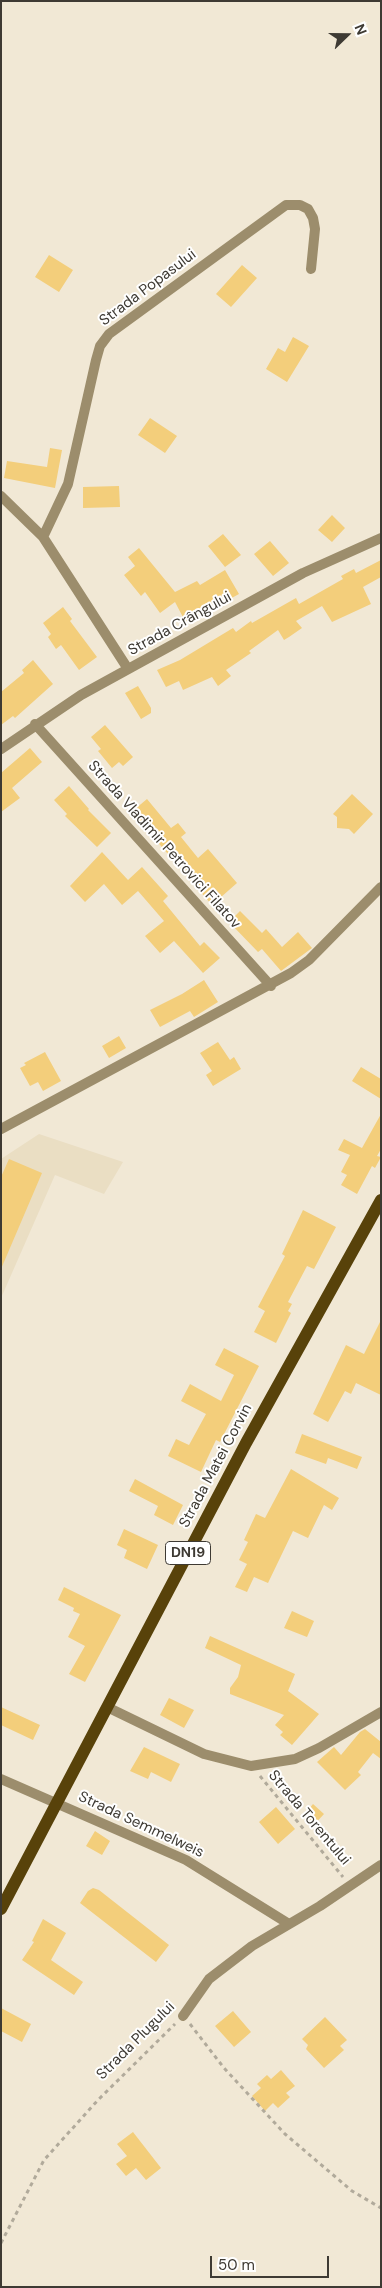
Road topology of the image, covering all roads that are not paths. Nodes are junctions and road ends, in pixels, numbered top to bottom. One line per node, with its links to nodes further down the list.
1 (311, 269): 3 (street, Strada Popasului)
2 (1, 496): 3 (street)
3 (43, 537): 5 (street)
4 (381, 538): 5 (street, Strada Crângului)
5 (128, 669): 6 (street, Strada Crângului)
6 (35, 724): 7 (street, Strada Crângului); 9 (street, Strada Vladimir Petrovici Filatov)
7 (1, 748)
8 (381, 887): 9 (street)
9 (271, 986): 10 (street)
10 (1, 1129)
11 (381, 1200): 12 (main road, Strada Matei Corvin / DN19)
12 (107, 1707): 13 (street); 15 (main road, Strada Matei Corvin / DN19)
13 (381, 1712)
14 (1, 1779): 15 (street, Strada Semmelweis)
15 (56, 1802): 17 (main road, Strada Matei Corvin / DN19); 19 (street, Strada Semmelweis)
16 (381, 1865): 19 (street, Strada Plugului)
17 (5, 1895): 18 (main road, Strada Matei Corvin / DN19)
18 (1, 1909)
19 (289, 1924): 20 (street, Strada Plugului)
20 (184, 2016)

